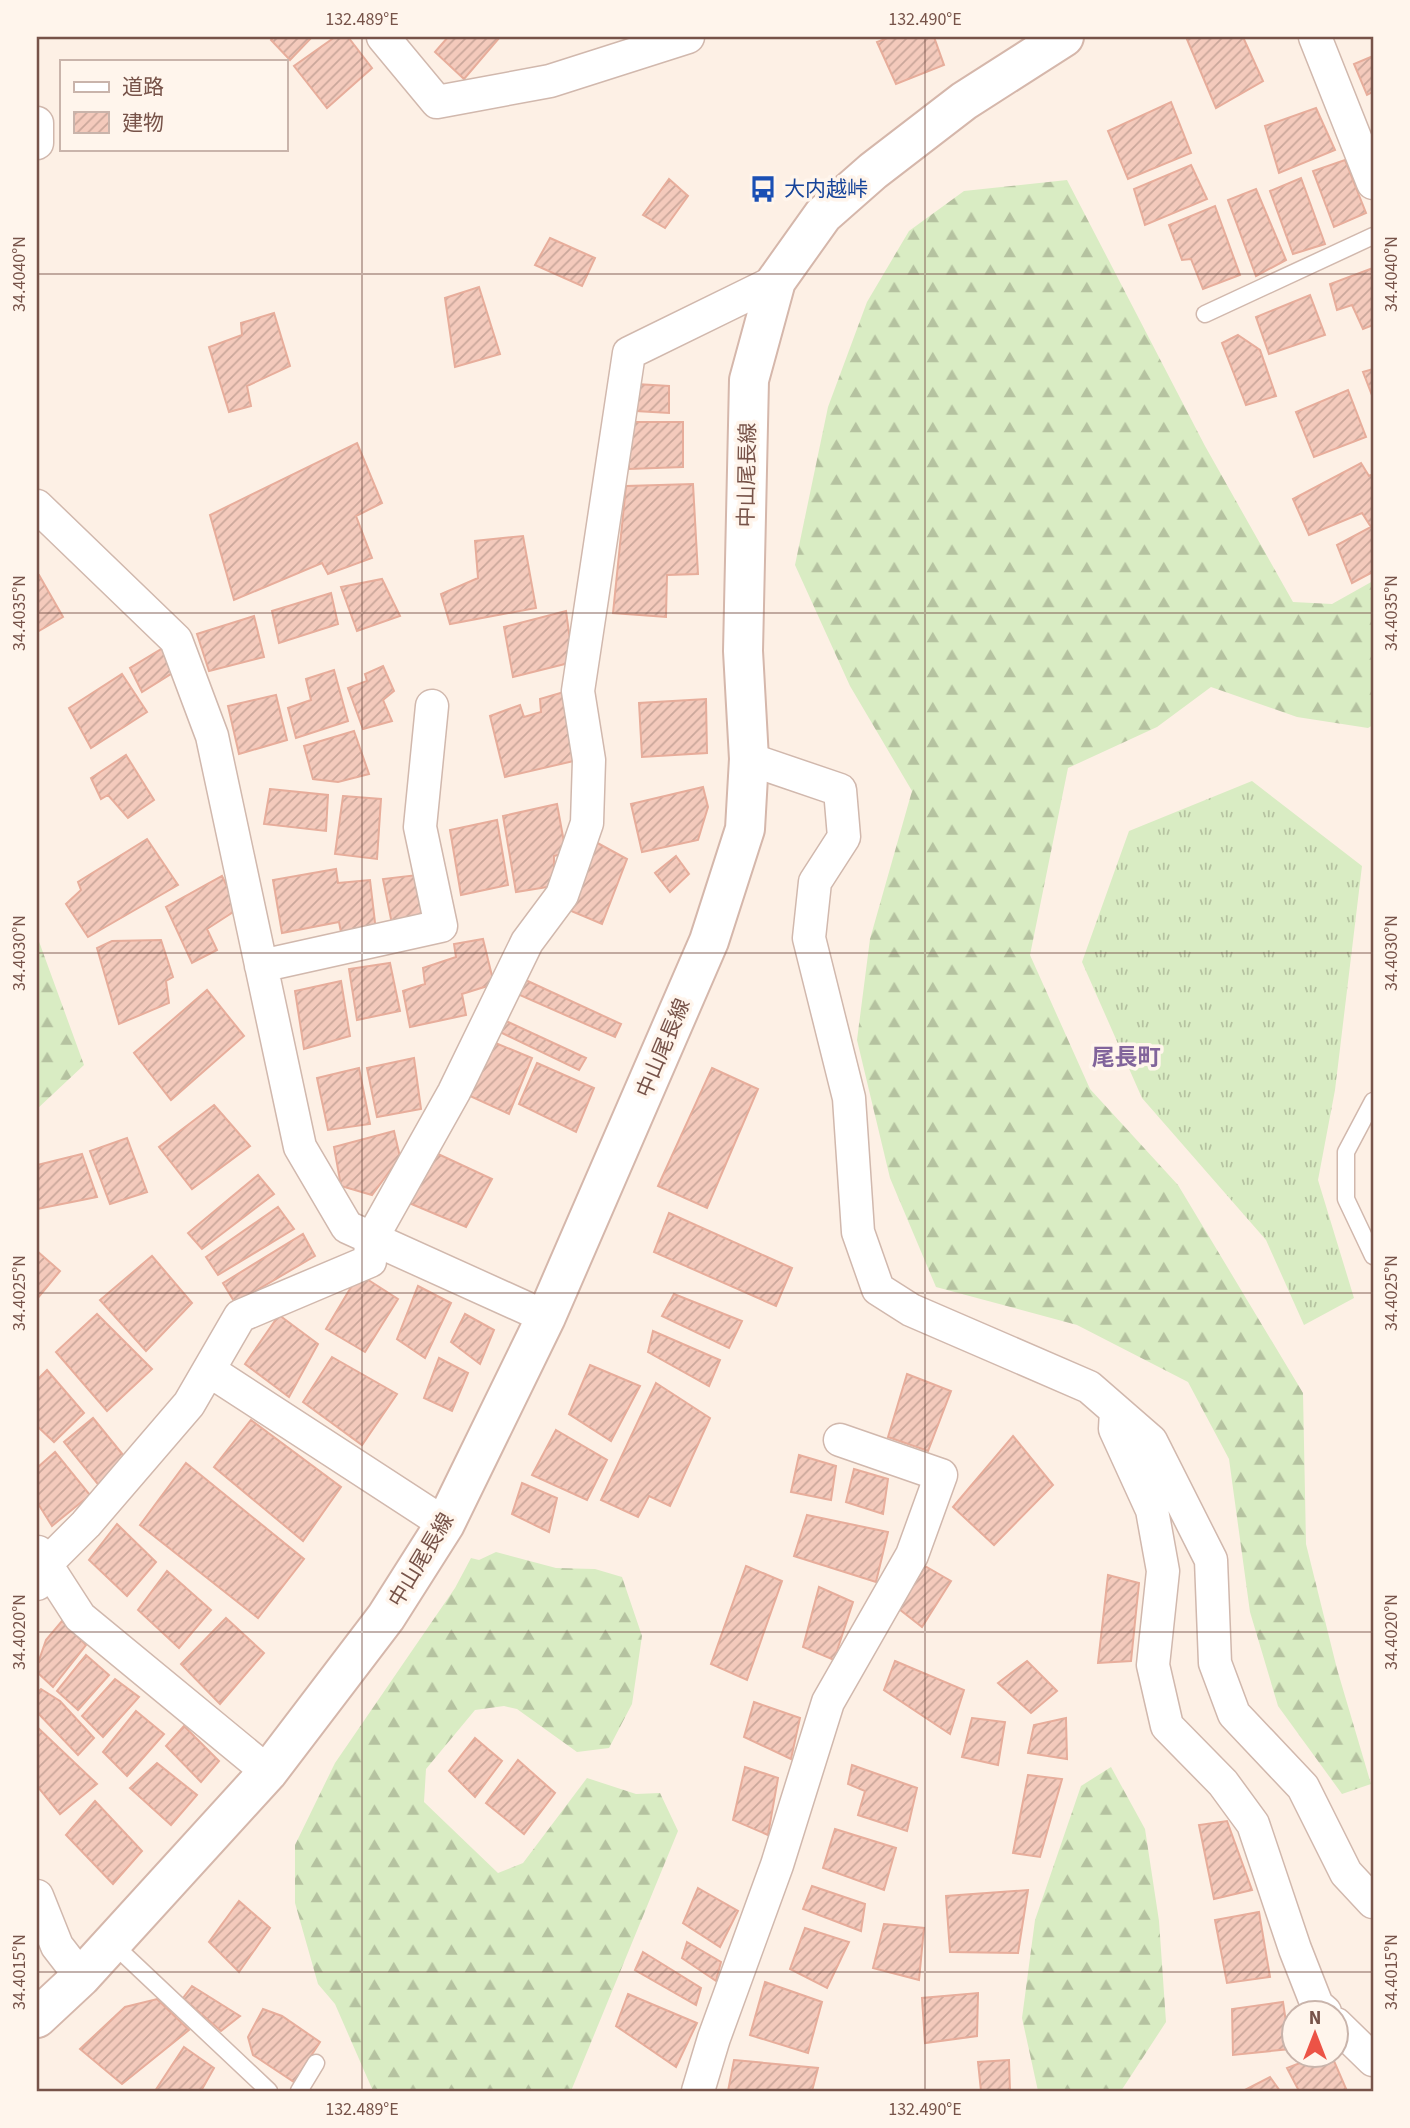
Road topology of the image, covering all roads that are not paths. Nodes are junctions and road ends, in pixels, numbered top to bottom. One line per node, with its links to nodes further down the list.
1 (383, 37): 2 (street)
2 (688, 37)
3 (1315, 37): 7 (street)
4 (1049, 40): 9 (main road, 中山尾長線)
5 (37, 123): 6 (street)
6 (37, 143)
7 (1373, 183)
8 (1373, 236): 10 (lane)
9 (776, 281): 13 (main road, 中山尾長線); 16 (street)
10 (1205, 314)
11 (37, 506): 14 (street)
12 (432, 706): 14 (street)
13 (749, 759): 18 (main road, 中山尾長線); 20 (street)
14 (261, 966): 16 (street)
15 (1373, 1101): 17 (lane)
16 (371, 1240): 18 (street); 19 (street)
17 (1373, 1256)
18 (546, 1317): 22 (main road, 中山尾長線)
19 (210, 1371): 22 (street); 23 (street)
20 (1116, 1411): 26 (street); 29 (street)
21 (840, 1440): 36 (street)
22 (445, 1524): 24 (main road, 中山尾長線)
23 (40, 1566): 24 (street)
24 (268, 1772): 27 (main road, 中山尾長線)
25 (37, 1896): 28 (street)
26 (1373, 1902)
27 (112, 1943): 28 (main road, 中山尾長線); 34 (lane)
28 (81, 1977): 30 (main road, 中山尾長線)
29 (1314, 1998)
30 (37, 2018)
31 (1350, 2038): 32 (street)
32 (1373, 2060)
33 (316, 2063): 35 (lane)
34 (269, 2091)
35 (299, 2091)
36 (698, 2091)

